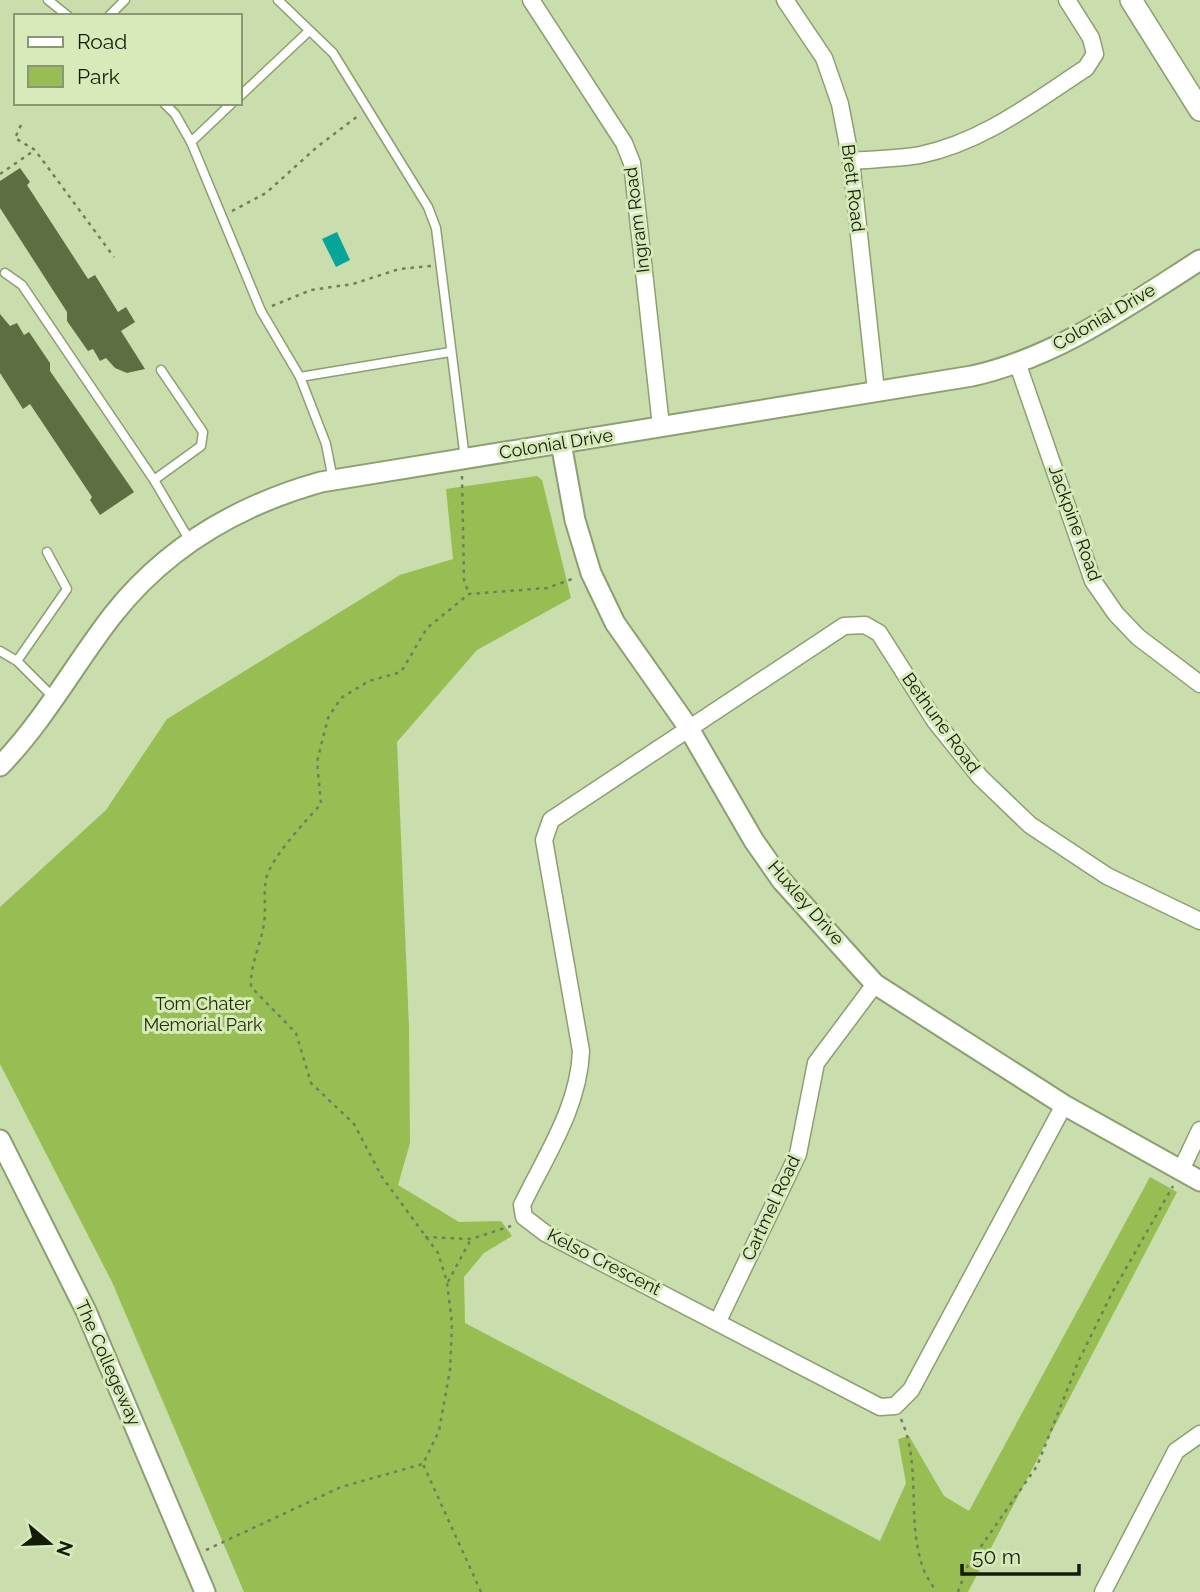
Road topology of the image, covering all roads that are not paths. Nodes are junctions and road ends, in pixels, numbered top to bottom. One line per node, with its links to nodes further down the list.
1 (48, 0): 8 (lane)
2 (125, 0): 9 (lane)
3 (278, 0): 10 (lane)
4 (531, 0): 24 (street, Ingram Road)
5 (785, 0): 16 (street, Brett Road)
6 (1067, 0): 16 (street)
7 (1131, 0): 14 (main road)
8 (66, 14)
9 (112, 14)
10 (309, 31): 11 (lane); 19 (lane)
11 (242, 94)
12 (166, 105): 15 (lane)
13 (230, 105): 15 (lane)
14 (1200, 110)
15 (191, 142): 22 (lane)
16 (851, 161): 23 (street, Brett Road)
17 (1200, 260): 20 (street, Colonial Drive)
18 (5, 273): 27 (lane)
19 (450, 352): 22 (lane); 26 (lane)
20 (1018, 365): 23 (street, Colonial Drive); 33 (street, Jackpine Road)
21 (161, 370): 27 (lane)
22 (300, 377): 28 (lane)
23 (876, 391): 24 (street, Colonial Drive)
24 (661, 426): 25 (street, Colonial Drive)
25 (561, 443): 26 (street, Colonial Drive); 35 (street, Huxley Drive)
26 (465, 459): 28 (street, Colonial Drive)
27 (154, 480): 29 (lane)
28 (333, 480): 29 (street, Colonial Drive)
29 (190, 541): 34 (street, Colonial Drive)
30 (47, 552): 32 (lane)
31 (0, 651): 32 (lane)
32 (17, 661): 34 (lane)
33 (1200, 684)
34 (54, 698): 36 (street, Colonial Drive)
35 (688, 727): 37 (street, Bethune Road); 38 (street, Huxley Drive); 44 (street, Kelso Crescent)
36 (0, 766)
37 (1200, 921)
38 (875, 984): 39 (street, Huxley Drive); 44 (street, Cartmel Road)
39 (1064, 1105): 42 (street, Huxley Drive); 44 (street, Kelso Crescent)
40 (1200, 1130): 42 (street)
41 (0, 1140): 46 (street, The Collegeway)
42 (1181, 1170): 43 (street, Huxley Drive)
43 (1200, 1181)
44 (718, 1321)
45 (1200, 1434): 47 (street)
46 (205, 1592)
47 (1103, 1592)

